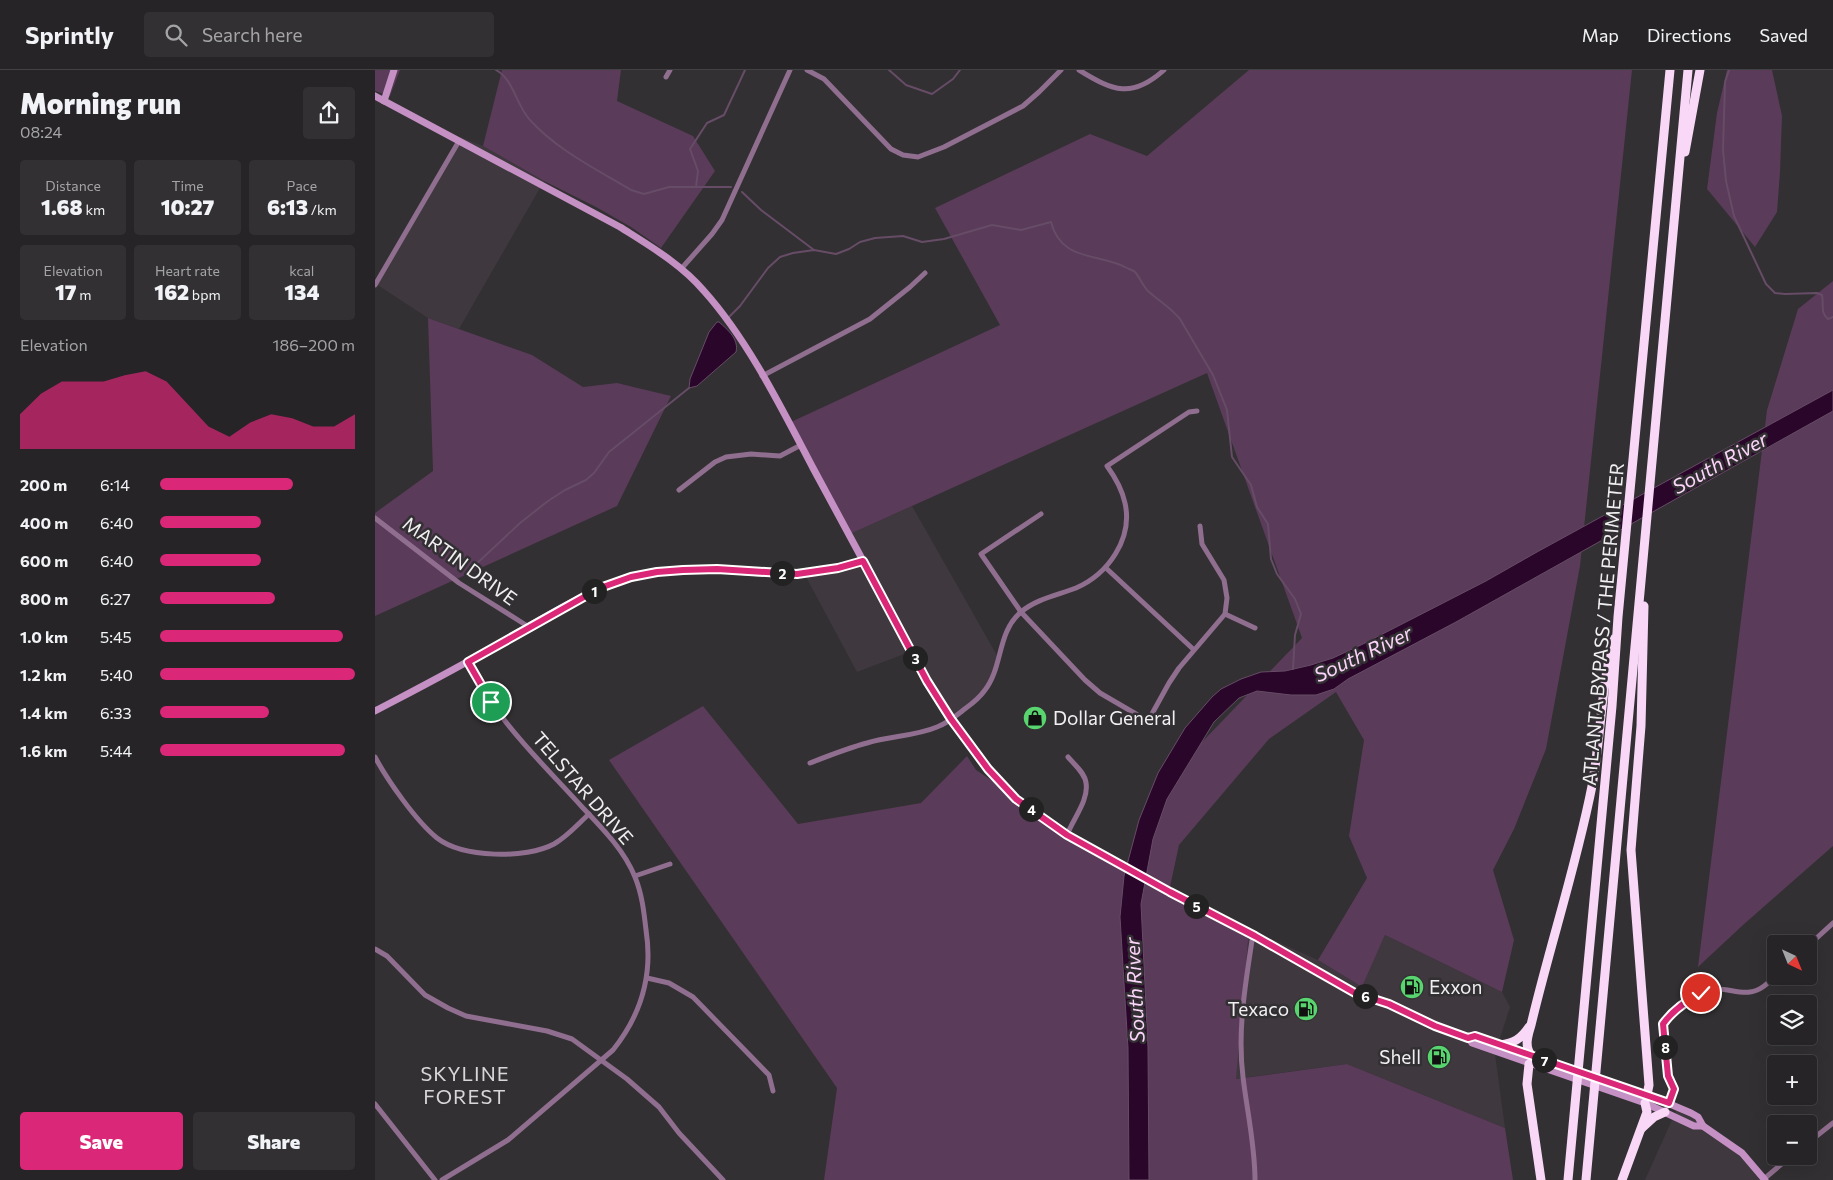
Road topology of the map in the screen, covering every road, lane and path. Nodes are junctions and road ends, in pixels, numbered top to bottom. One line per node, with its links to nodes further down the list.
1 (394, 70): 13 (street)
2 (670, 70): 11 (street)
3 (790, 70): 16 (street)
4 (807, 70): 5 (street)
5 (1061, 70)
6 (1079, 70): 7 (street)
7 (1164, 70)
8 (1669, 70): 31 (highway, ATLANTA BYPASS / THE PERIMETER)
9 (1688, 70): 15 (highway, ATLANTA BYPASS / THE PERIMETER)
10 (1700, 70): 15 (highway)
11 (666, 77)
12 (375, 96): 13 (street)
13 (384, 101): 14 (street)
14 (459, 141): 16 (street); 18 (street)
15 (1676, 204): 26 (highway, ATLANTA BYPASS / THE PERIMETER)
16 (681, 269): 19 (street)
17 (925, 273): 19 (street)
18 (375, 285)
19 (762, 376): 21 (street)
20 (1197, 411): 28 (street)
21 (801, 445): 22 (street); 27 (street)
22 (679, 490)
23 (1041, 514): 29 (street)
24 (375, 518): 32 (street, MARTIN DRIVE)
25 (1200, 526): 30 (street)
26 (1647, 528): 57 (highway); 71 (highway, ATLANTA BYPASS / THE PERIMETER)
27 (863, 561): 32 (street); 37 (street)
28 (1106, 568): 29 (street); 34 (street)
29 (1021, 612): 34 (street); 37 (street)
30 (1225, 614): 33 (street); 34 (street)
31 (1618, 617): 51 (highway); 70 (highway, ATLANTA BYPASS / THE PERIMETER)
32 (529, 627): 35 (street)
33 (1255, 628)
34 (1193, 649)
35 (468, 662): 36 (street); 41 (street, TELSTAR DRIVE)
36 (375, 711)
37 (951, 719): 40 (street); 42 (street)
38 (375, 757): 41 (street)
39 (1068, 757): 42 (street)
40 (810, 763)
41 (589, 814): 44 (street, TELSTAR DRIVE)
42 (1067, 835): 46 (street)
43 (670, 864): 44 (street)
44 (635, 876): 49 (street, TELSTAR DRIVE)
45 (1833, 923): 47 (street)
46 (1253, 934): 52 (street); 68 (street)
47 (1817, 938)
48 (375, 949): 55 (street)
49 (647, 978): 55 (street, TELSTAR DRIVE); 56 (street)
50 (1767, 983): 59 (street)
51 (1531, 1025): 53 (highway); 54 (highway)
52 (1468, 1038): 53 (street); 54 (street)
53 (1500, 1045): 54 (street)
54 (1530, 1059): 57 (street); 57 (street); 69 (highway)
55 (602, 1061): 66 (street, TELSTAR DRIVE); 67 (street)
56 (773, 1091)
57 (1646, 1099): 59 (street); 61 (highway)
58 (375, 1104): 65 (street)
59 (1667, 1108): 61 (highway); 64 (street)
60 (1833, 1123): 62 (street)
61 (1642, 1128): 72 (highway)
62 (1817, 1136)
63 (1781, 1165): 64 (street)
64 (1765, 1179)
65 (435, 1180)
66 (442, 1180)
67 (723, 1180)
68 (1255, 1180)
69 (1541, 1180)
70 (1568, 1180)
71 (1586, 1180)
72 (1622, 1180)

